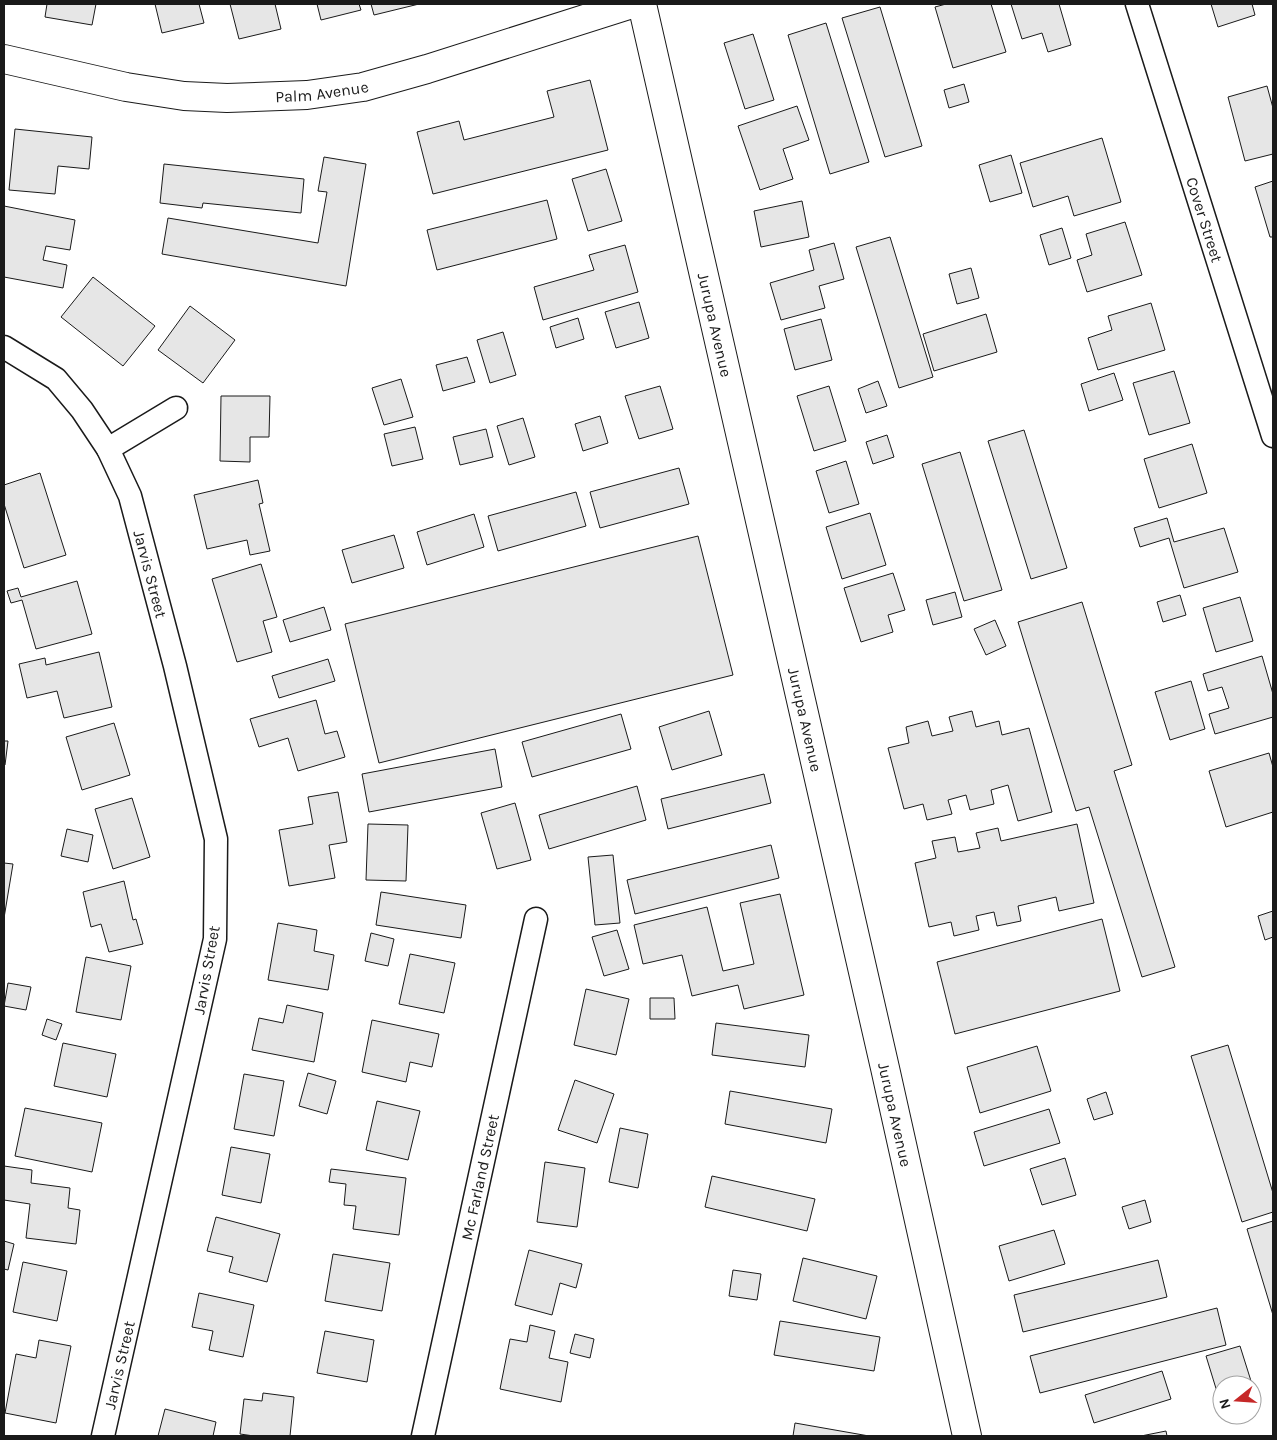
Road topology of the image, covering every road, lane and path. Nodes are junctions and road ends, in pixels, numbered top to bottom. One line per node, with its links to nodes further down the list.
1 (632, 4): 4 (main road, Palm Avenue)
2 (642, 4): 12 (main road, Jurupa Avenue)
3 (1137, 4): 7 (street, Cover Street)
4 (4, 59)
5 (4, 347): 8 (street, Jarvis Street)
6 (176, 408): 8 (street)
7 (1273, 436)
8 (108, 449): 10 (street, Jarvis Street)
9 (536, 919): 11 (street, Mc Farland Street)
10 (103, 1436)
11 (424, 1436)
12 (967, 1436)

